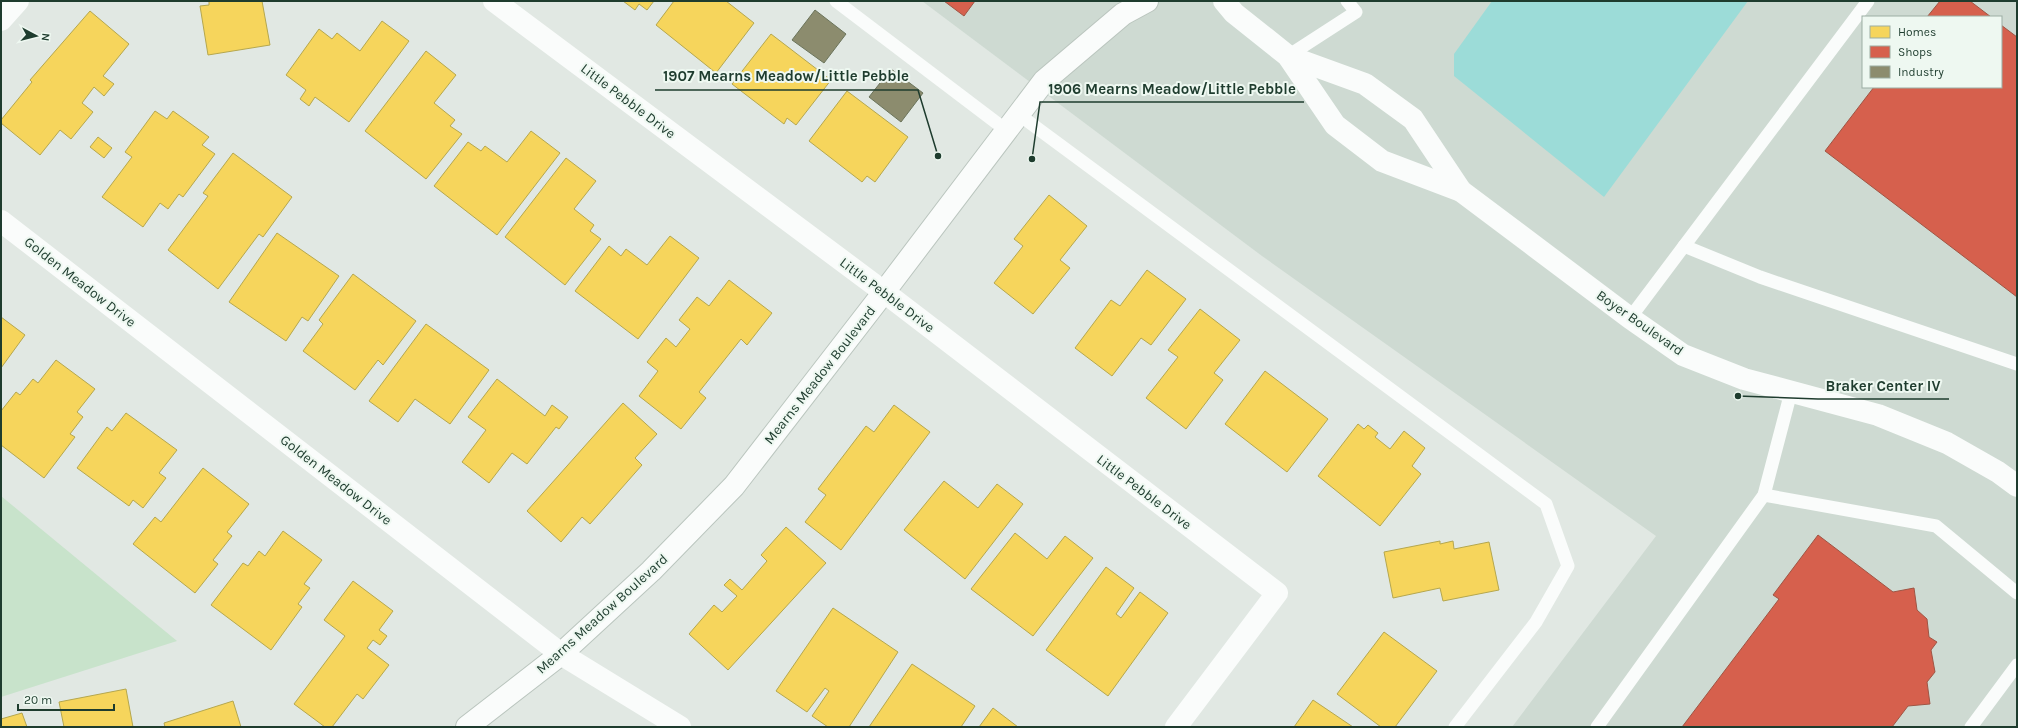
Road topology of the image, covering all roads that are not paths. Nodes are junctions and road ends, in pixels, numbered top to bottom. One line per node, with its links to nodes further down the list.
1 (18, 1): 8 (street)
2 (494, 1): 14 (street, Little Pebble Drive)
3 (836, 1): 10 (lane)
4 (1147, 1): 10 (street, Mearns Meadow Boulevard)
5 (1224, 1): 9 (street, Boyer Boulevard)
6 (1347, 1): 9 (lane)
7 (1868, 1): 13 (lane)
8 (1, 20)
9 (1288, 56): 11 (street, Boyer Boulevard); 11 (street, Boyer Boulevard)
10 (1012, 122): 14 (street, Mearns Meadow Boulevard); 26 (lane)
11 (1461, 191): 15 (street, Boyer Boulevard)
12 (1, 221): 21 (street, Golden Meadow Drive)
13 (1684, 246): 15 (lane); 16 (lane)
14 (884, 292): 21 (street, Mearns Meadow Boulevard); 25 (street, Little Pebble Drive)
15 (1630, 318): 17 (street, Boyer Boulevard)
16 (2017, 364)
17 (1791, 392): 18 (street, Boyer Boulevard); 19 (lane)
18 (2017, 486)
19 (1764, 494): 20 (lane); 27 (lane)
20 (2017, 593)
21 (561, 654): 23 (street, Mearns Meadow Boulevard); 24 (street, Golden Meadow Drive)
22 (2017, 665): 28 (lane)
23 (467, 727)
24 (680, 727)
25 (1176, 727)
26 (1455, 727)
27 (1597, 727)
28 (1971, 727)

